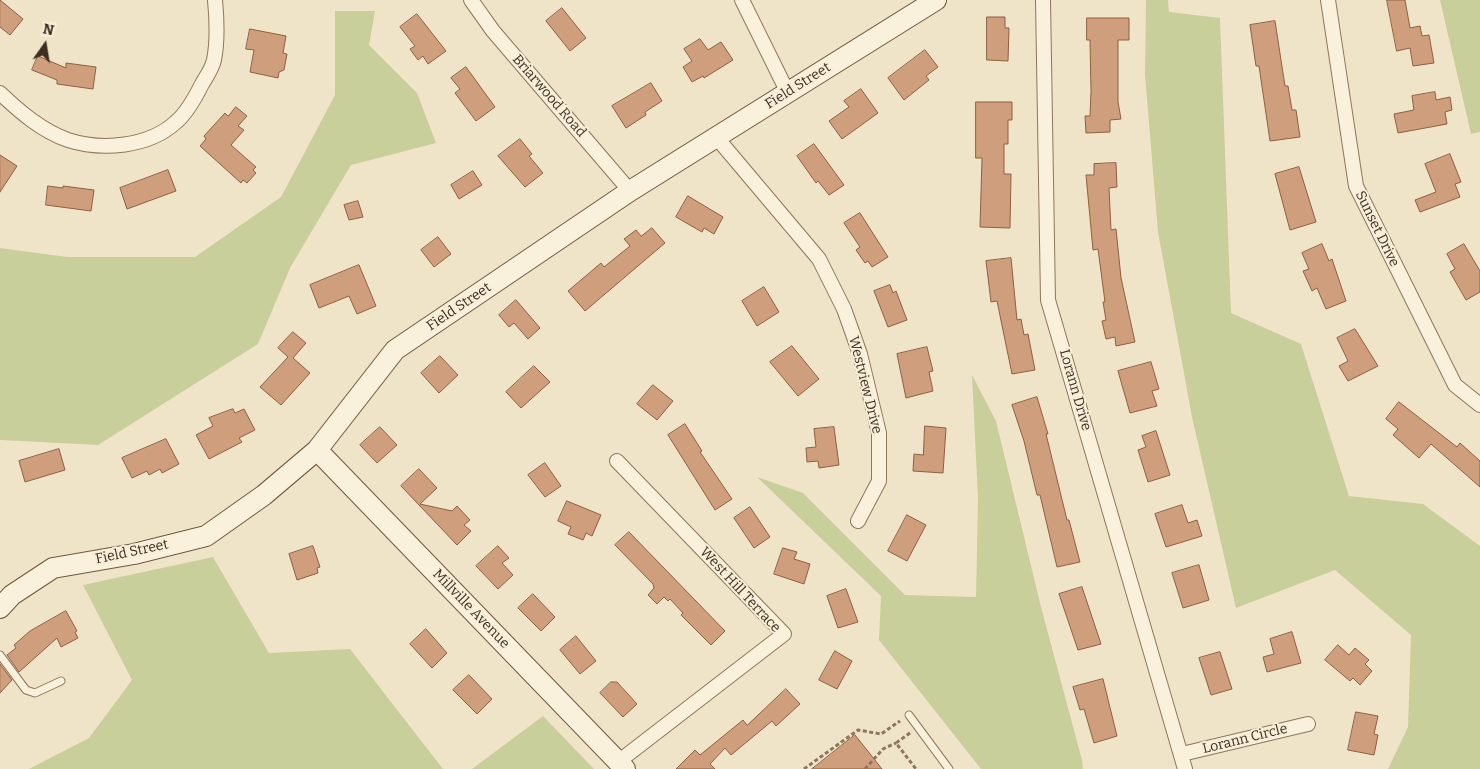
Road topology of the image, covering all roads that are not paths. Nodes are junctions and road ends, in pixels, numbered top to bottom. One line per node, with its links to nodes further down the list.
1 (215, 0): 8 (street)
2 (471, 0): 10 (street, Briarwood Road)
3 (742, 0): 7 (street)
4 (936, 0): 7 (street, Field Street)
5 (1043, 0): 20 (street, Lorann Drive)
6 (1328, 0): 11 (street, Sunset Drive)
7 (787, 92): 9 (street, Field Street)
8 (0, 93)
9 (717, 138): 10 (street, Field Street); 14 (street, Westview Drive)
10 (630, 191): 12 (street, Field Street)
11 (1480, 404)
12 (317, 450): 15 (street, Field Street); 21 (street, Millville Avenue)
13 (617, 461): 21 (street, West Hill Terrace)
14 (858, 521)
15 (0, 608)
16 (0, 655): 17 (lane)
17 (61, 681)
18 (909, 715): 22 (lane)
19 (1308, 724): 20 (street, Lorann Circle)
20 (1182, 754): 23 (street, Lorann Drive)
21 (622, 765)
22 (949, 769)
23 (1185, 769)

